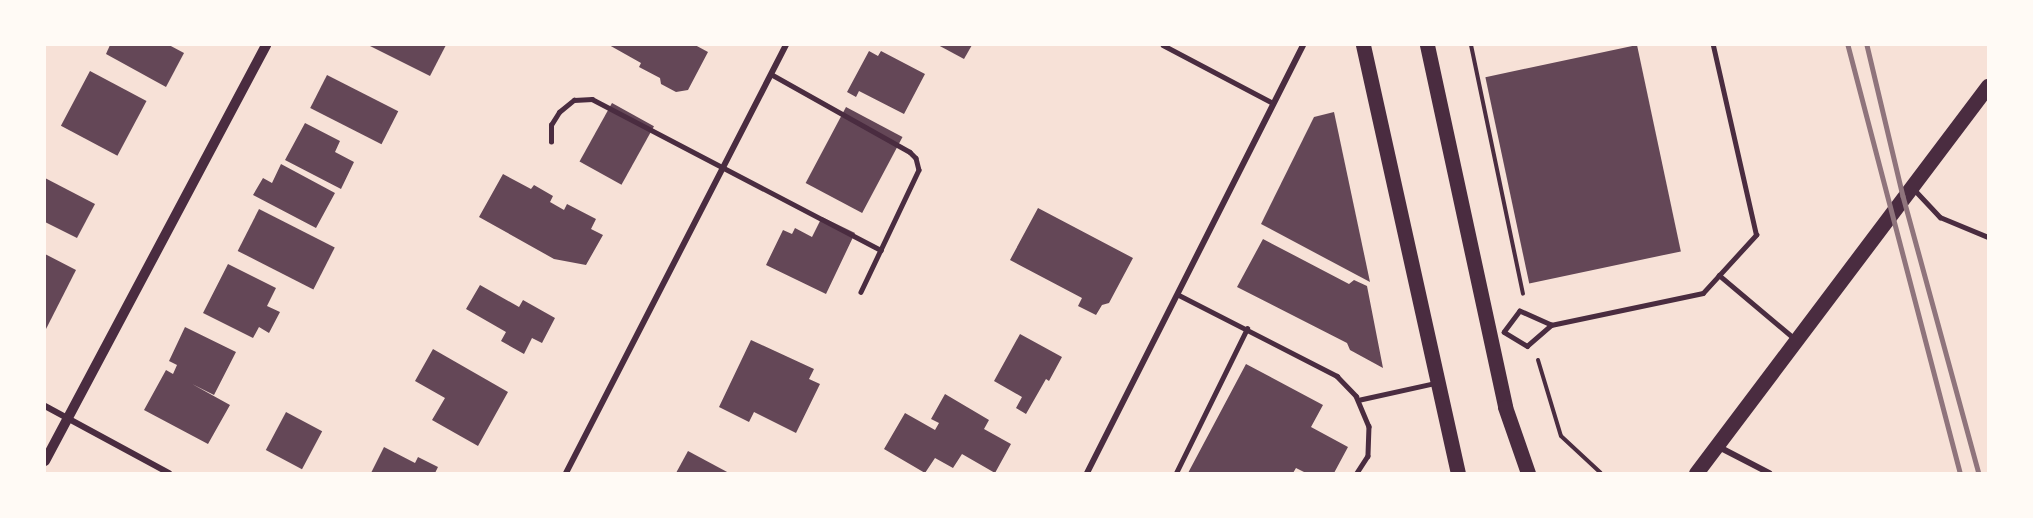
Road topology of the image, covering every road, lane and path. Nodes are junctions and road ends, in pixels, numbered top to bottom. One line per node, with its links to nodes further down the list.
1 (266, 45): 29 (street)
2 (786, 45): 9 (street)
3 (1163, 45): 11 (lane)
4 (1303, 45): 11 (street)
5 (1364, 45): 26 (main road)
6 (1426, 45): 23 (main road)
7 (1471, 45): 18 (path)
8 (1713, 45): 17 (lane)
9 (771, 74): 13 (street); 16 (lane)
10 (1988, 86): 14 (main road)
11 (1274, 103): 20 (street)
12 (551, 142): 13 (lane)
13 (724, 166): 16 (lane); 34 (street)
14 (1911, 186): 15 (lane); 24 (main road)
15 (1988, 237)
16 (881, 250): 19 (lane)
17 (1719, 275): 21 (lane); 24 (lane)
18 (1521, 285)
19 (861, 292)
20 (1177, 294): 22 (lane); 35 (street)
21 (1551, 325): 23 (lane); 23 (lane)
22 (1247, 329): 27 (lane); 36 (lane)
23 (1497, 333): 38 (main road)
24 (1796, 339): 30 (main road)
25 (1541, 369): 39 (path)
26 (1438, 382): 27 (lane); 32 (main road)
27 (1358, 400): 37 (lane)
28 (45, 406): 29 (street)
29 (68, 418): 31 (street); 33 (street)
30 (1716, 446): 40 (main road); 41 (street)
31 (45, 461)
32 (1458, 471)
33 (169, 473)
34 (566, 473)
35 (1087, 473)
36 (1176, 473)
37 (1357, 473)
38 (1528, 473)
39 (1601, 473)
40 (1696, 473)
41 (1769, 473)

